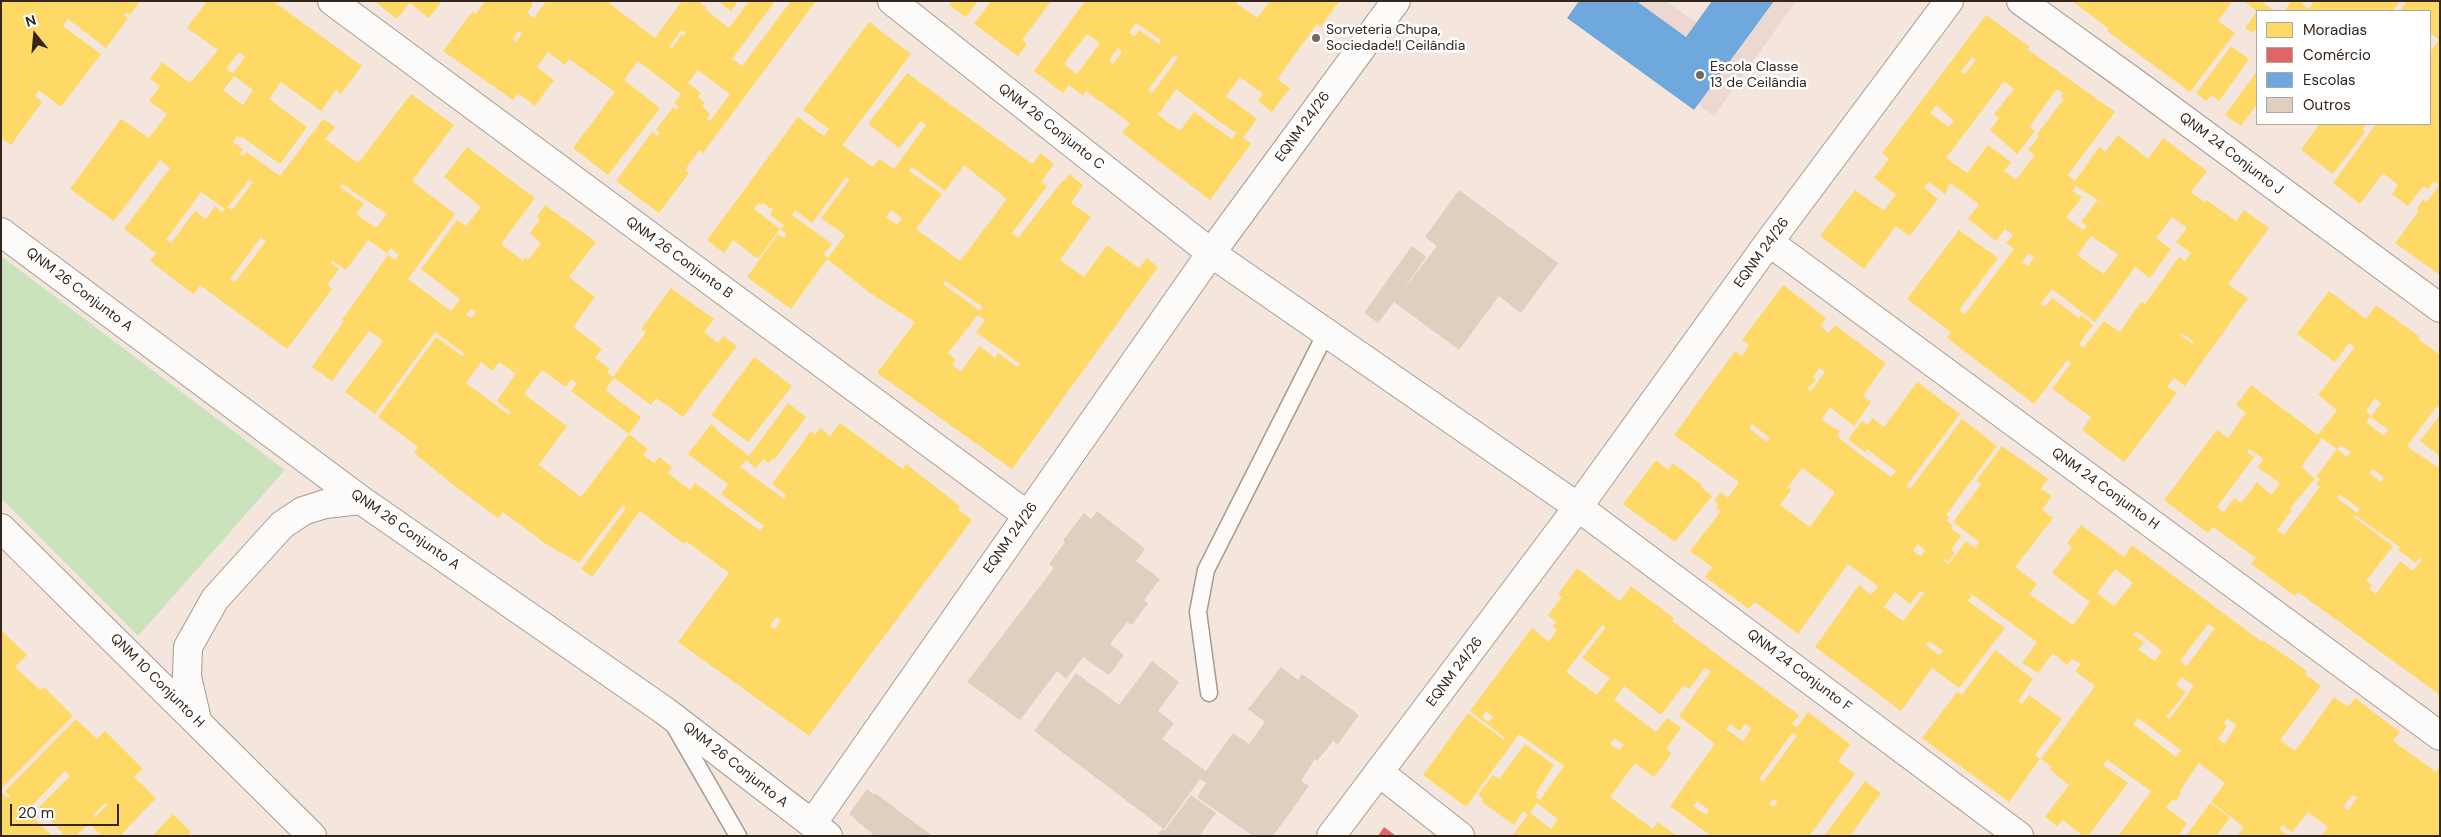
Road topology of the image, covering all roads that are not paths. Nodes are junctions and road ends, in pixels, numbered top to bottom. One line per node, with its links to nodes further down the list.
1 (332, 1): 13 (street, QNM 26 Conjunto B)
2 (892, 1): 8 (street, QNM 26 Conjunto C)
3 (1396, 1): 8 (street, EQNM 24/26)
4 (1949, 1): 7 (street, EQNM 24/26)
5 (2021, 1): 9 (street, QNM 24 Conjunto J)
6 (1, 232): 11 (street, QNM 26 Conjunto A)
7 (1769, 242): 12 (street, EQNM 24/26); 18 (street, QNM 24 Conjunto H)
8 (1211, 253): 10 (street); 13 (street, EQNM 24/26)
9 (2440, 308)
10 (1326, 333): 12 (street); 15 (lane)
11 (361, 500): 16 (street, QNM 26 Conjunto A); 17 (street)
12 (1578, 507): 19 (street, EQNM 24/26); 25 (street, QNM 24 Conjunto F)
13 (1027, 515): 20 (street, EQNM 24/26)
14 (1, 528): 17 (street, QNM 10 Conjunto H)
15 (1209, 693)
16 (666, 711): 20 (street, QNM 26 Conjunto A); 22 (lane)
17 (197, 720): 21 (street, QNM 10 Conjunto H)
18 (2440, 736)
19 (1380, 773): 23 (street, EQNM 24/26); 24 (street)
20 (820, 830)
21 (312, 836)
22 (738, 836)
23 (1331, 836)
24 (1460, 836)
25 (2019, 836)

